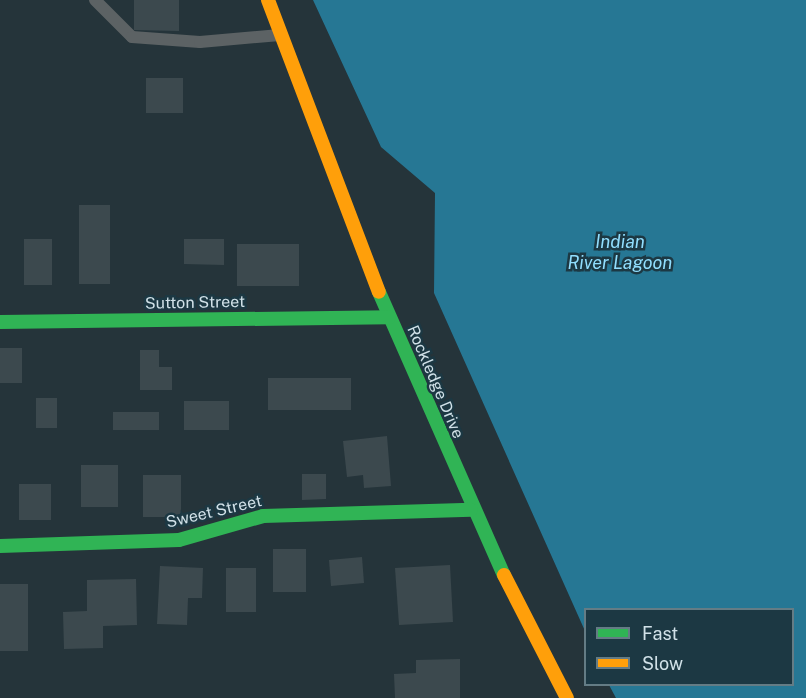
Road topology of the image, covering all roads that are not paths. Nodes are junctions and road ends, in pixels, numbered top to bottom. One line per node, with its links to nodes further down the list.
1 (95, 0): 3 (lane)
2 (268, 0): 3 (street, Rockledge Drive)
3 (281, 35): 4 (street, Rockledge Drive)
4 (389, 317): 5 (street, Sutton Street); 6 (street, Rockledge Drive)
5 (0, 322)
6 (471, 510): 7 (street, Sweet Street); 8 (street, Rockledge Drive)
7 (0, 546)
8 (567, 698)

